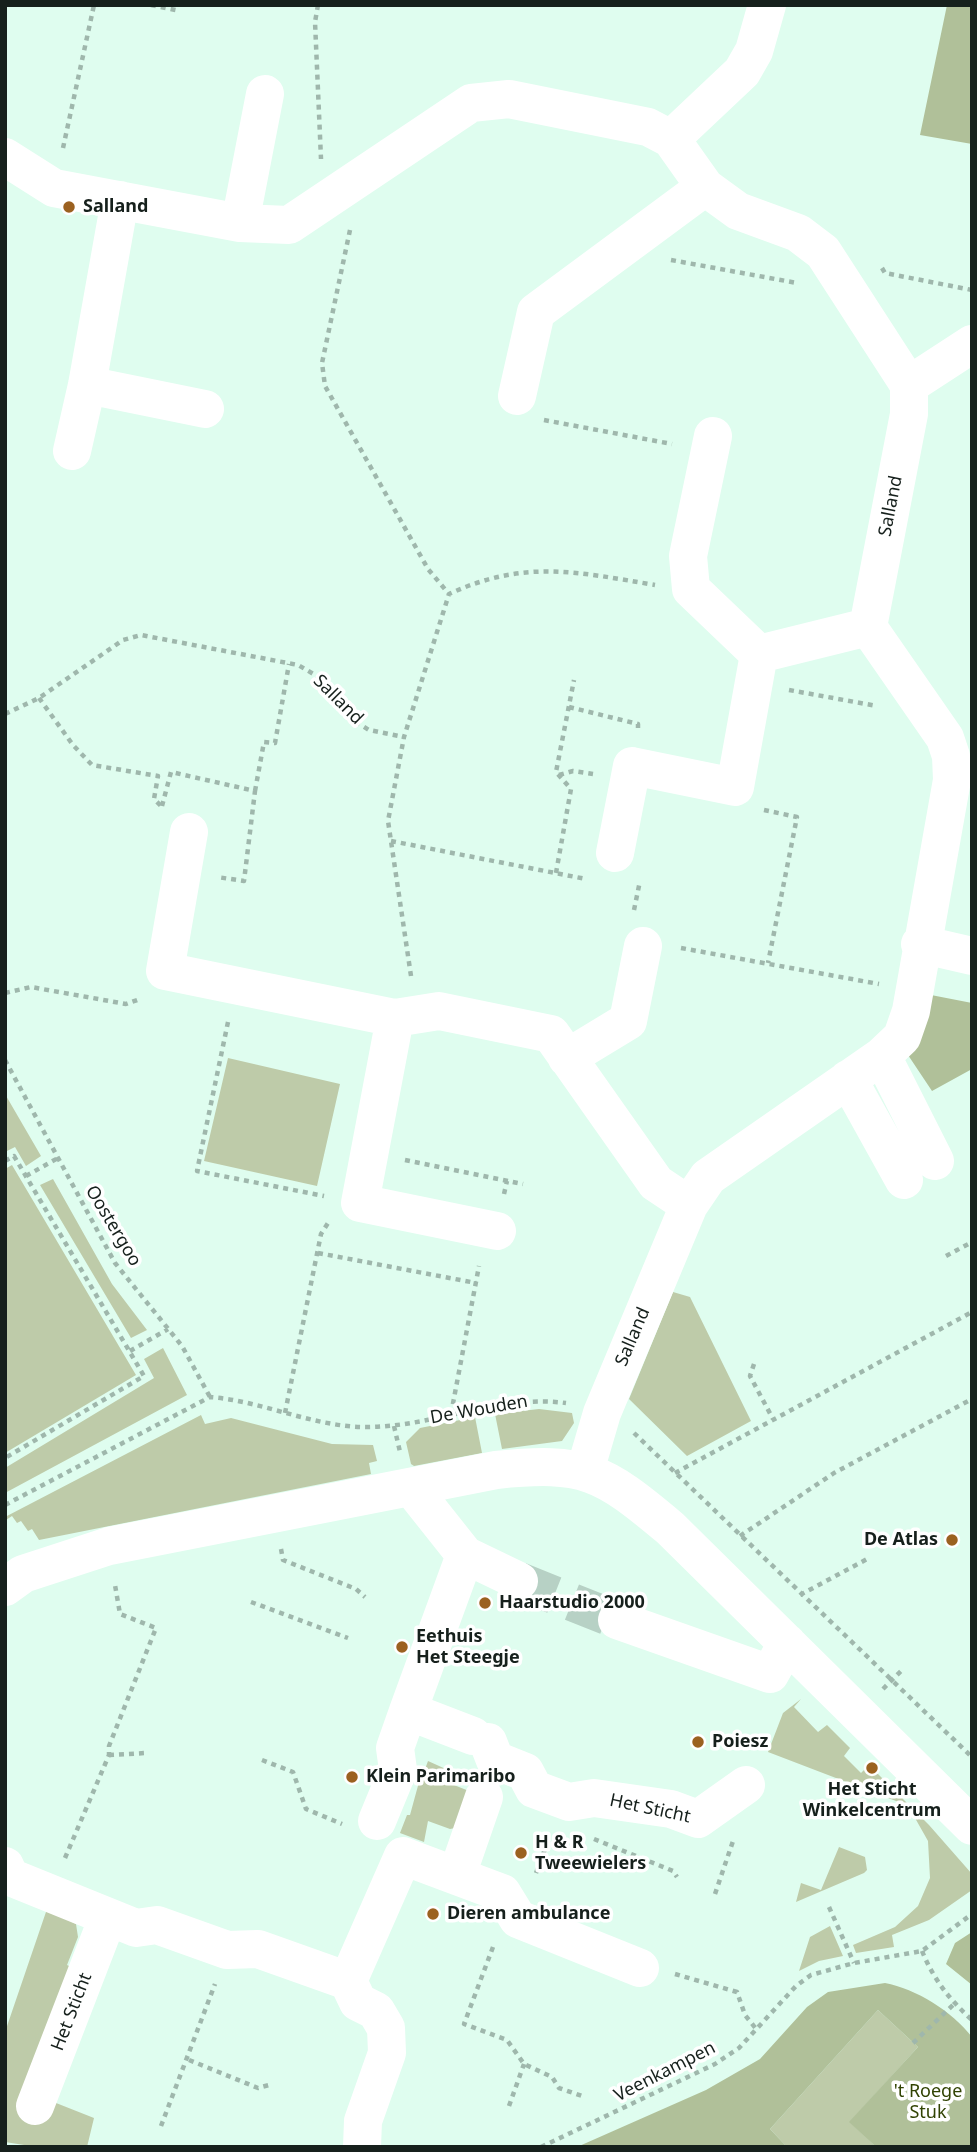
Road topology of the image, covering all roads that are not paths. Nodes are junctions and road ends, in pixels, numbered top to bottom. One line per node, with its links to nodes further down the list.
1 (768, 5): 3 (street)
2 (265, 94): 7 (street)
3 (671, 139): 5 (street); 7 (street)
4 (5, 156): 6 (street)
5 (705, 187): 10 (street); 11 (street)
6 (120, 200): 7 (street); 9 (street)
7 (240, 223)
8 (972, 344): 10 (street)
9 (87, 385): 12 (street); 14 (street)
10 (909, 385): 15 (street, Salland)
11 (517, 396)
12 (205, 409)
13 (711, 444): 16 (street)
14 (72, 451)
15 (868, 627): 16 (street); 17 (street, Salland)
16 (757, 669): 19 (street)
17 (961, 754): 20 (street, Salland)
18 (189, 832): 23 (street)
19 (611, 873)
20 (920, 944): 22 (street); 24 (street, Salland)
21 (643, 946): 25 (street)
22 (972, 956)
23 (406, 1016): 25 (street); 28 (street)
24 (882, 1056): 26 (street, Salland); 26 (street)
25 (567, 1058): 27 (street)
26 (848, 1079): 27 (street, Salland)
27 (689, 1205): 29 (street, Salland)
28 (497, 1231)
29 (585, 1471): 30 (street); 35 (street)
30 (411, 1487): 31 (street); 32 (street)
31 (465, 1555): 33 (street); 36 (street)
32 (11, 1571)
33 (519, 1581)
34 (617, 1620): 35 (street)
35 (778, 1658): 40 (street)
36 (408, 1711): 37 (street, Het Sticht); 39 (street)
37 (746, 1785)
38 (484, 1797): 42 (street)
39 (377, 1822)
40 (972, 1826)
41 (5, 1866): 43 (street)
42 (457, 1875): 44 (street); 45 (street)
43 (108, 1917): 45 (street); 46 (street, Het Sticht)
44 (640, 1968)
45 (348, 1981): 47 (street)
46 (35, 2106)
47 (362, 2147)

